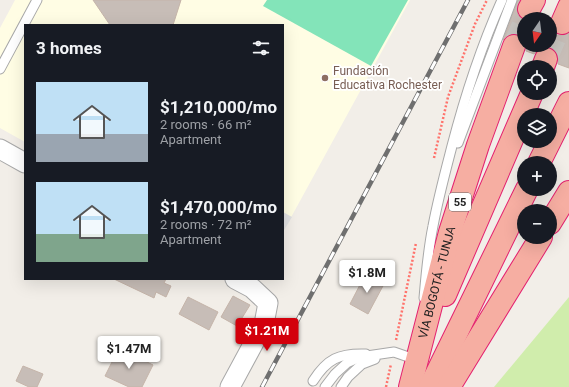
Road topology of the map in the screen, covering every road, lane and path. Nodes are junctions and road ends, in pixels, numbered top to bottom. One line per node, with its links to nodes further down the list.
1 (37, 0): 4 (lane)
2 (502, 0): 13 (lane)
3 (525, 3): 13 (lane)
4 (24, 24)
5 (24, 24): 7 (lane)
6 (514, 46): 20 (highway, VÍA BOGOTÁ - TUNJA / 55)
7 (0, 69)
8 (529, 100): 20 (highway, VÍA BOGOTÁ - TUNJA / 55)
9 (569, 103): 11 (highway)
10 (0, 149): 12 (street)
11 (542, 156)
12 (24, 162)
13 (441, 189): 20 (lane)
14 (569, 192): 16 (highway)
15 (523, 196): 26 (highway)
16 (557, 212)
17 (538, 244): 27 (highway)
18 (237, 280): 22 (street)
19 (383, 354): 20 (lane); 21 (lane); 23 (lane); 24 (lane)
20 (417, 361): 25 (highway, VÍA BOGOTÁ - TUNJA / 55)
21 (313, 381)
22 (230, 387)
23 (325, 387)
24 (341, 387)
25 (410, 387)
26 (430, 387)
27 (449, 387)

